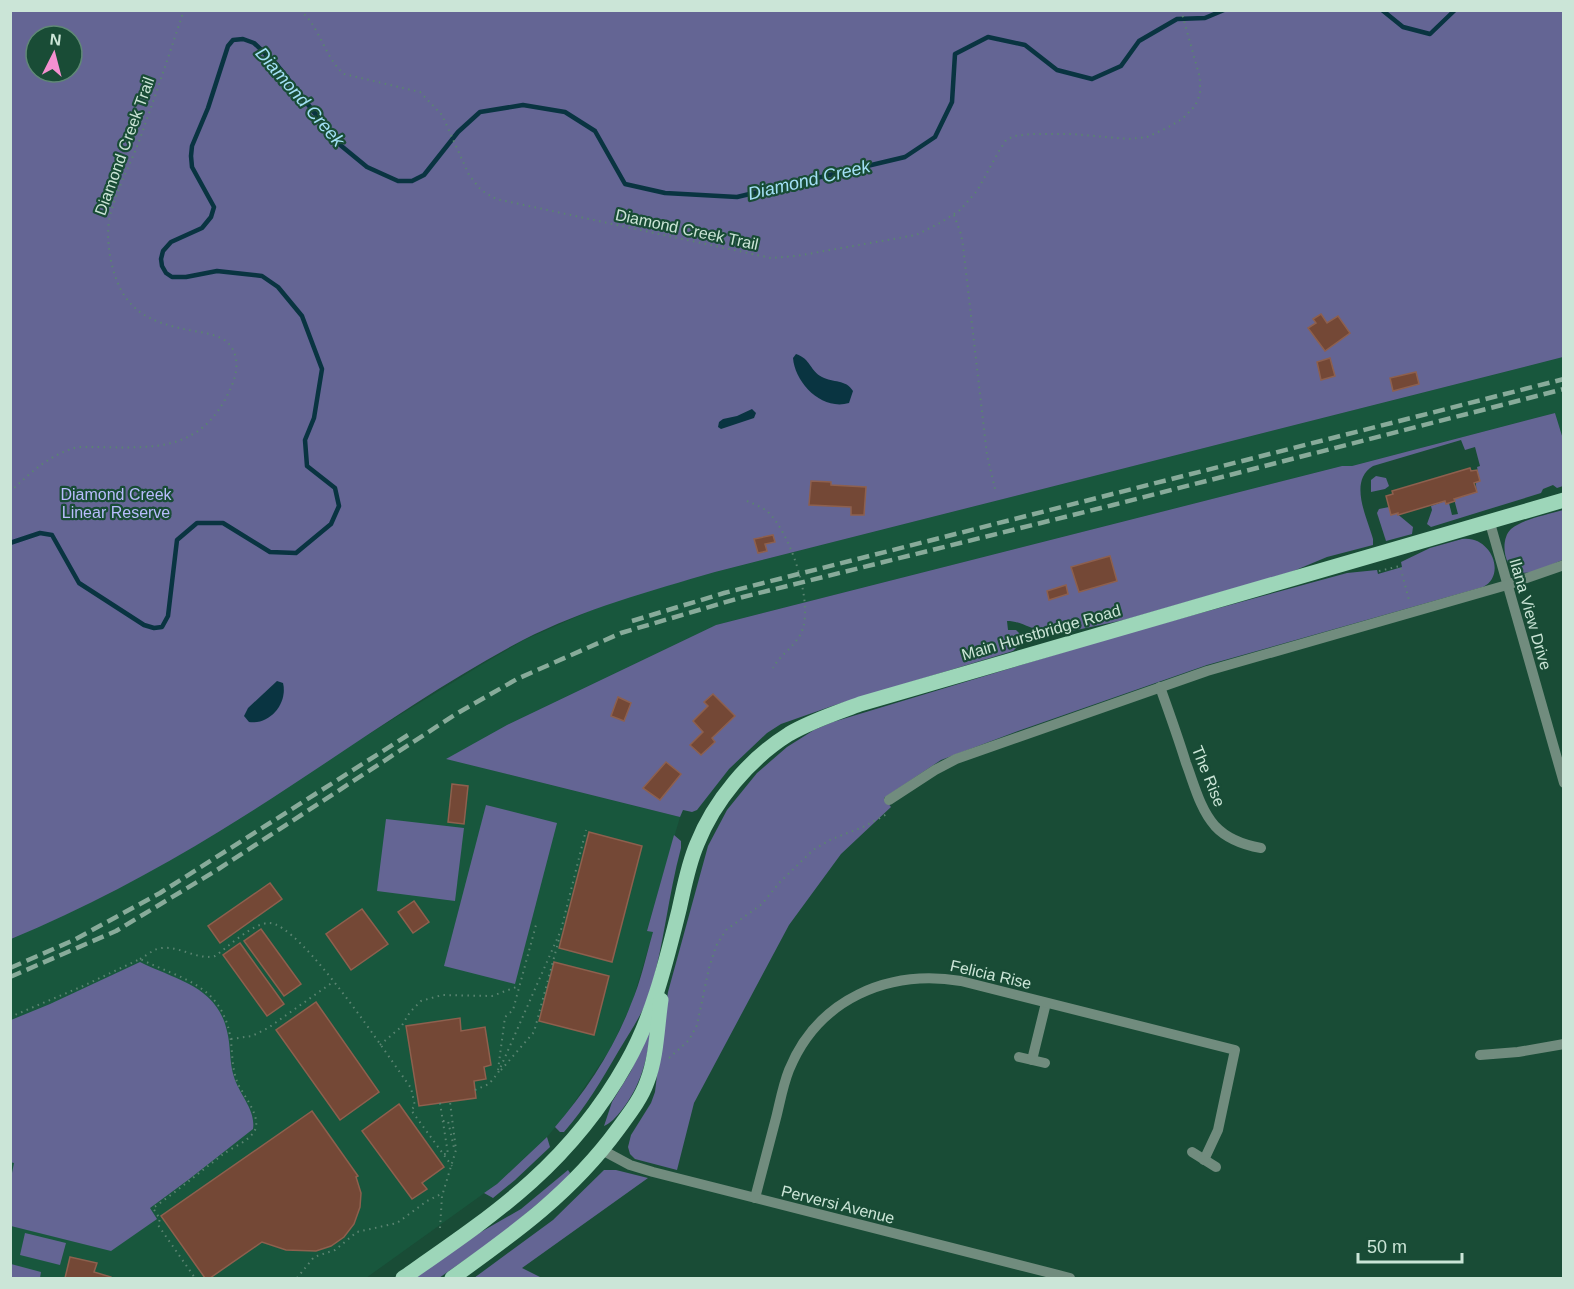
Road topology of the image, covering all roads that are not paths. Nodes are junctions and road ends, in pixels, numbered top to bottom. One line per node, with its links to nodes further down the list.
1 (1563, 500): 2 (main road, Main Hurstbridge Road)
2 (1490, 523): 4 (street, Ilana View Drive); 9 (main road, Main Hurstbridge Road)
3 (1563, 565): 4 (street)
4 (1507, 585): 5 (street); 6 (street, Ilana View Drive)
5 (1160, 687): 7 (street); 8 (street, The Rise)
6 (1563, 783)
7 (892, 805)
8 (1261, 848)
9 (666, 962): 16 (main road, Main Hurstbridge Road); 17 (main road, Main Hurstbridge Road)
10 (1046, 1003): 14 (street); 19 (street, Felicia Rise); 21 (street, Felicia Rise)
11 (1563, 1044): 12 (street)
12 (1480, 1055)
13 (1019, 1057): 14 (street)
14 (1032, 1060): 15 (street)
15 (1045, 1063)
16 (577, 1137): 17 (main road); 22 (main road, Main Hurstbridge Road)
17 (602, 1150): 21 (street, Perversi Avenue); 23 (main road, Main Hurstbridge Road)
18 (1192, 1152): 19 (street)
19 (1204, 1160): 20 (street)
20 (1216, 1167)
21 (756, 1198): 24 (street, Perversi Avenue)
22 (403, 1278)
23 (452, 1278)
24 (1070, 1278)

